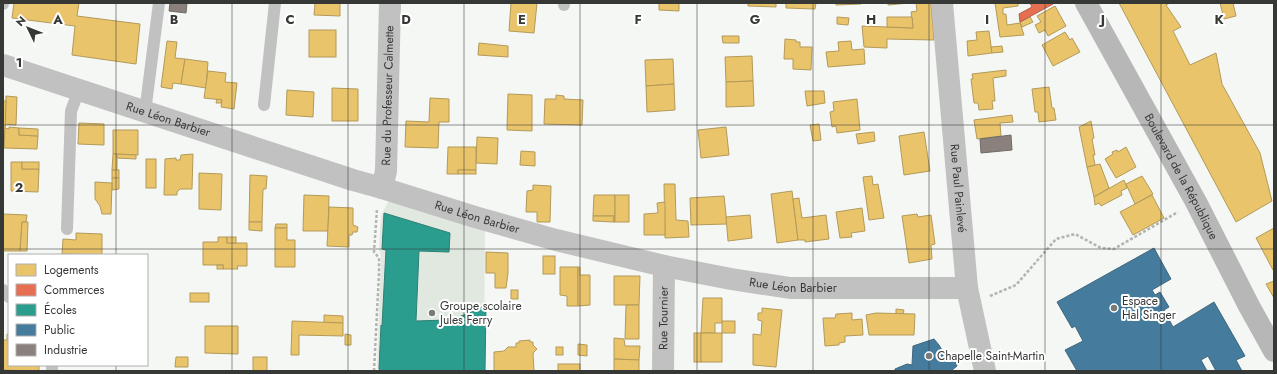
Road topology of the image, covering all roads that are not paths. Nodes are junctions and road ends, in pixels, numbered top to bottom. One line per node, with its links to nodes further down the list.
1 (159, 3): 9 (lane)
2 (275, 3): 8 (lane)
3 (390, 3): 10 (street, Rue du Professeur Calmette)
4 (942, 3): 13 (street, Rue Paul Painlevé)
5 (1086, 3): 14 (street, Boulevard de la République)
6 (3, 65): 7 (street, Rue Léon Barbier)
7 (79, 90): 9 (street, Rue Léon Barbier); 11 (lane)
8 (264, 105)
9 (145, 112): 10 (street, Rue Léon Barbier)
10 (382, 188): 12 (street, Rue Léon Barbier)
11 (67, 229)
12 (664, 266): 13 (street, Rue Léon Barbier); 15 (street, Rue Tournier)
13 (969, 296): 16 (street, Rue Paul Painlevé)
14 (1274, 351)
15 (663, 371)
16 (985, 371)

